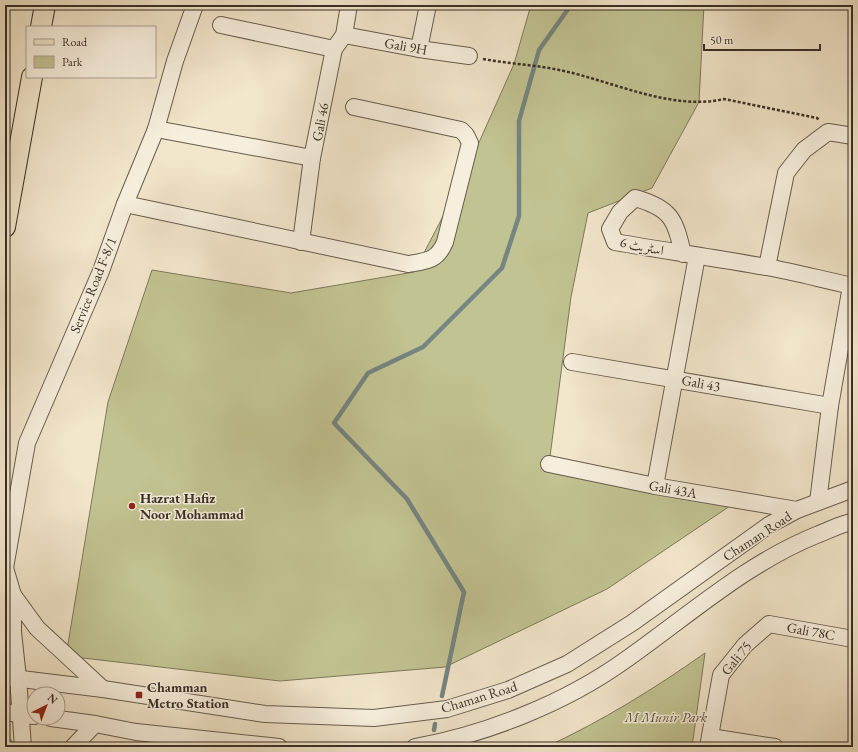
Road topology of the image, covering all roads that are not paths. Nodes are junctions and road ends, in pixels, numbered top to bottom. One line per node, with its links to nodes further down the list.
1 (195, 5): 11 (street, Service Road F-8/1)
2 (349, 5): 5 (street, Gali 46)
3 (428, 5): 6 (street)
4 (221, 25): 7 (street)
5 (344, 35): 6 (street, Gali 9H); 7 (street, Gali 46)
6 (419, 49): 8 (street, Gali 9H)
7 (334, 50): 13 (street, Gali 46)
8 (469, 56)
9 (32, 78): 15 (main road)
10 (354, 107): 16 (street)
11 (156, 129): 13 (street); 14 (street, Service Road F-8/1)
12 (853, 136): 18 (street)
13 (312, 158): 16 (street, Gali 46)
14 (125, 204): 16 (street); 29 (street, Service Road F-8/1)
15 (5, 227)
16 (301, 242)
17 (690, 255): 17 (street, اسٹریٹ 6); 18 (street, اسٹریٹ 6); 21 (street)
18 (767, 267): 19 (street, اسٹریٹ 6)
19 (852, 286): 22 (street)
20 (572, 362): 21 (street, Gali 43)
21 (675, 378): 22 (street, Gali 43); 24 (street)
22 (830, 406): 26 (street)
23 (549, 464): 24 (street, Gali 43A)
24 (655, 486): 27 (street, Gali 43A)
25 (853, 489): 26 (street, Chaman Road)
26 (818, 502): 27 (street, Chaman Road)
27 (797, 510): 34 (street, Chaman Road)
28 (853, 522): 42 (street, Chaman Road)
29 (5, 568): 30 (street, Service Road F-8/1)
30 (13, 596): 33 (street, Service Road F-8/1); 34 (street)
31 (769, 624): 32 (street, Gali 78C); 38 (street, Gali 75)
32 (853, 639)
33 (12, 678): 34 (street, Chaman Road); 35 (street, Service Road F-8/1)
34 (103, 689)
35 (20, 714): 39 (street, Service Road F-8/1)
36 (66, 720): 37 (street)
37 (95, 724): 40 (street); 41 (street)
38 (709, 742): 43 (street)
39 (23, 747)
40 (73, 747)
41 (279, 747)
42 (416, 747)
43 (775, 747)

